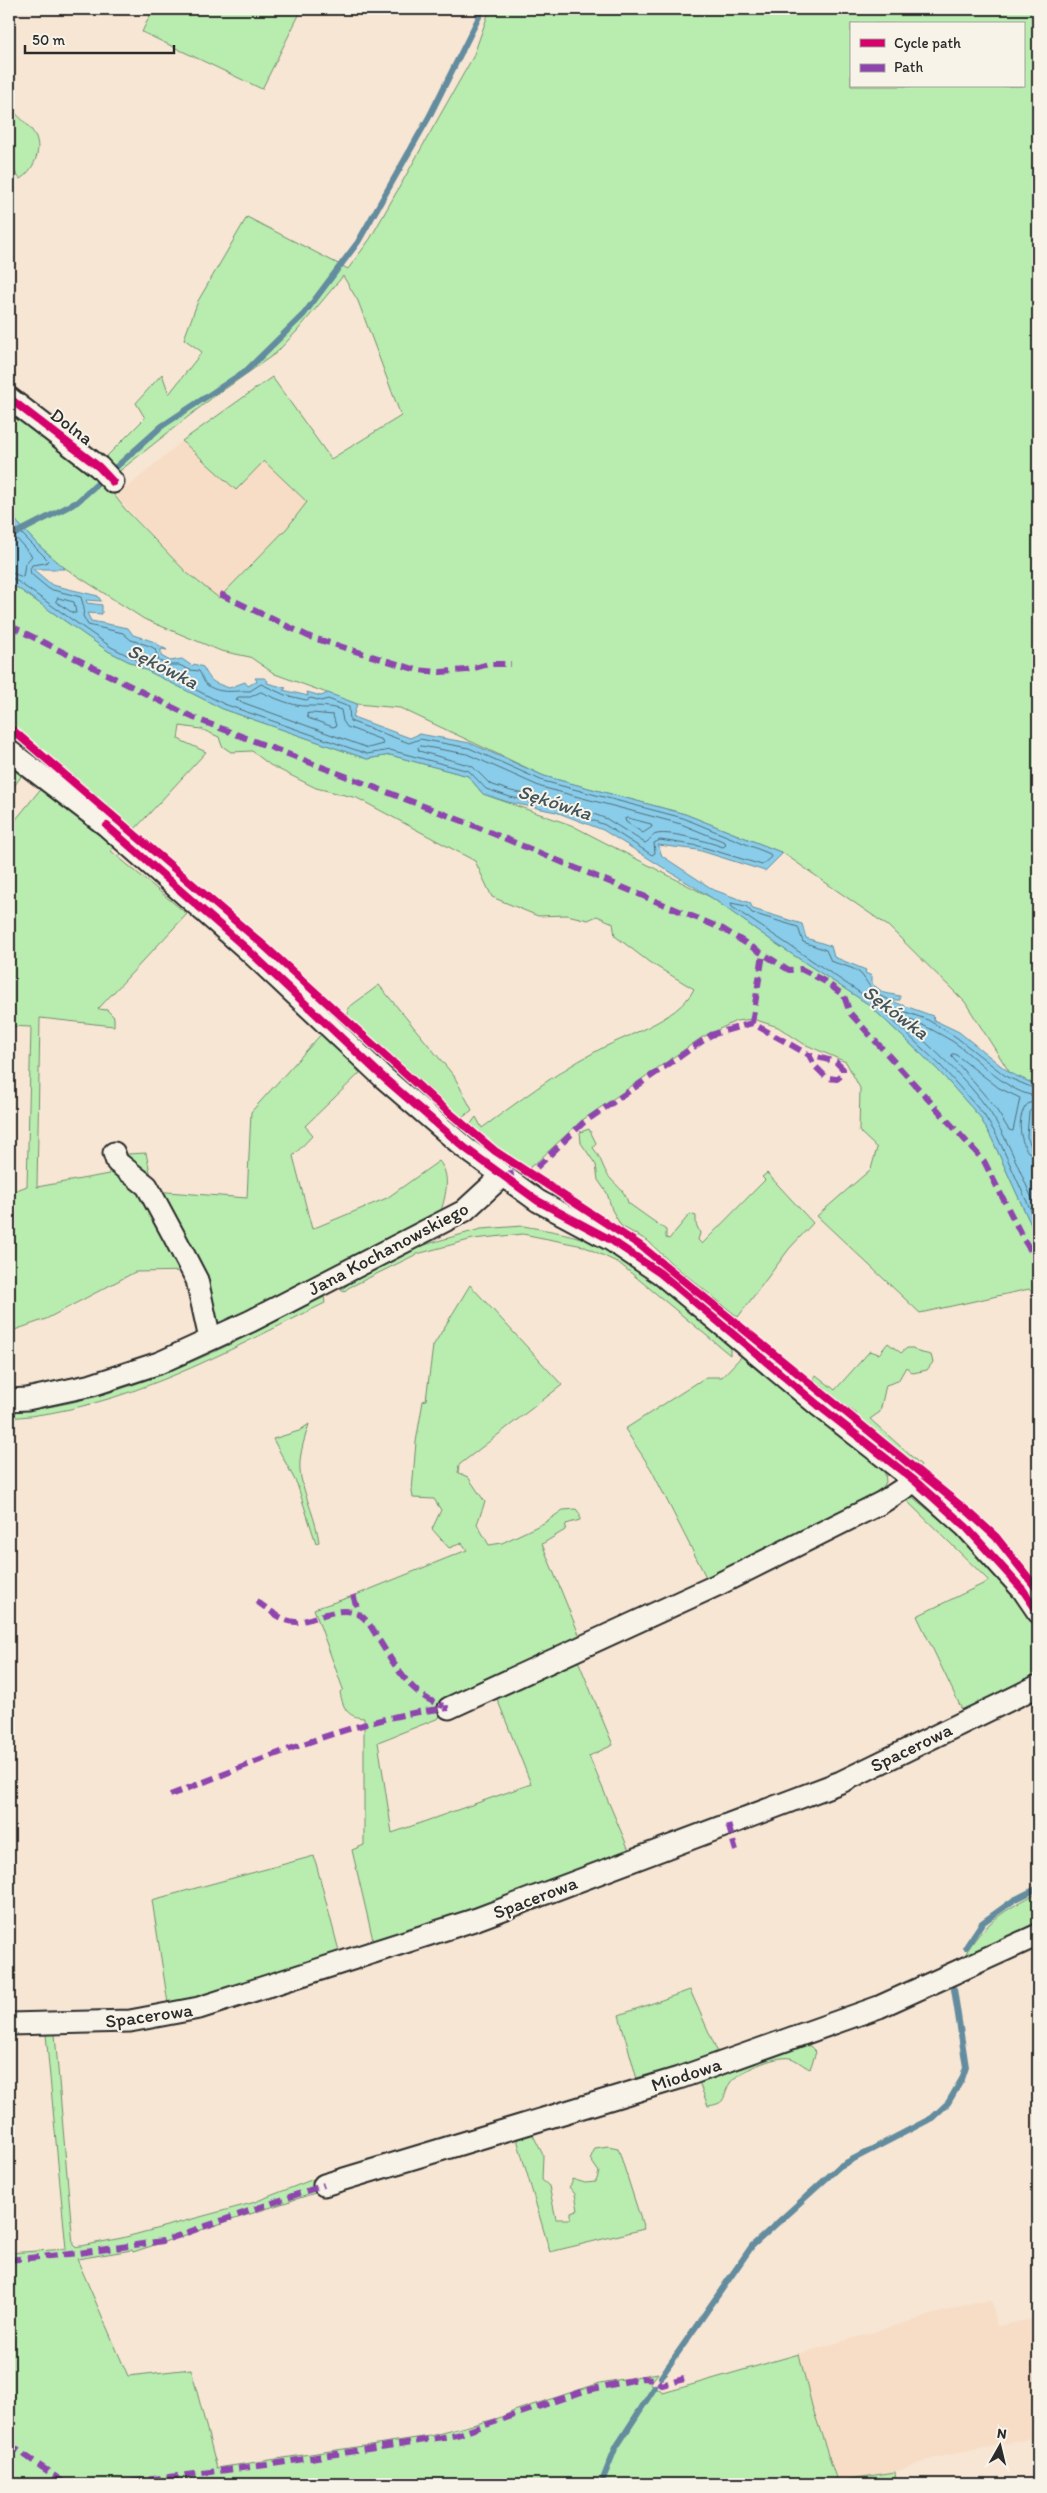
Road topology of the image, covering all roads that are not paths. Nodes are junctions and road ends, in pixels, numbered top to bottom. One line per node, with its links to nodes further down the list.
1 (9, 398): 2 (street, Dolna)
2 (113, 482)
3 (9, 751): 5 (street)
4 (114, 1153): 6 (street)
5 (502, 1176): 6 (street, Jana Kochanowskiego); 8 (street)
6 (210, 1339): 7 (street, Jana Kochanowskiego)
7 (9, 1400)
8 (915, 1481): 9 (street); 11 (street)
9 (1038, 1612)
10 (1038, 1686): 13 (street, Spacerowa)
11 (449, 1708)
12 (1038, 1935): 14 (street, Miodowa)
13 (9, 2024)
14 (324, 2185)

